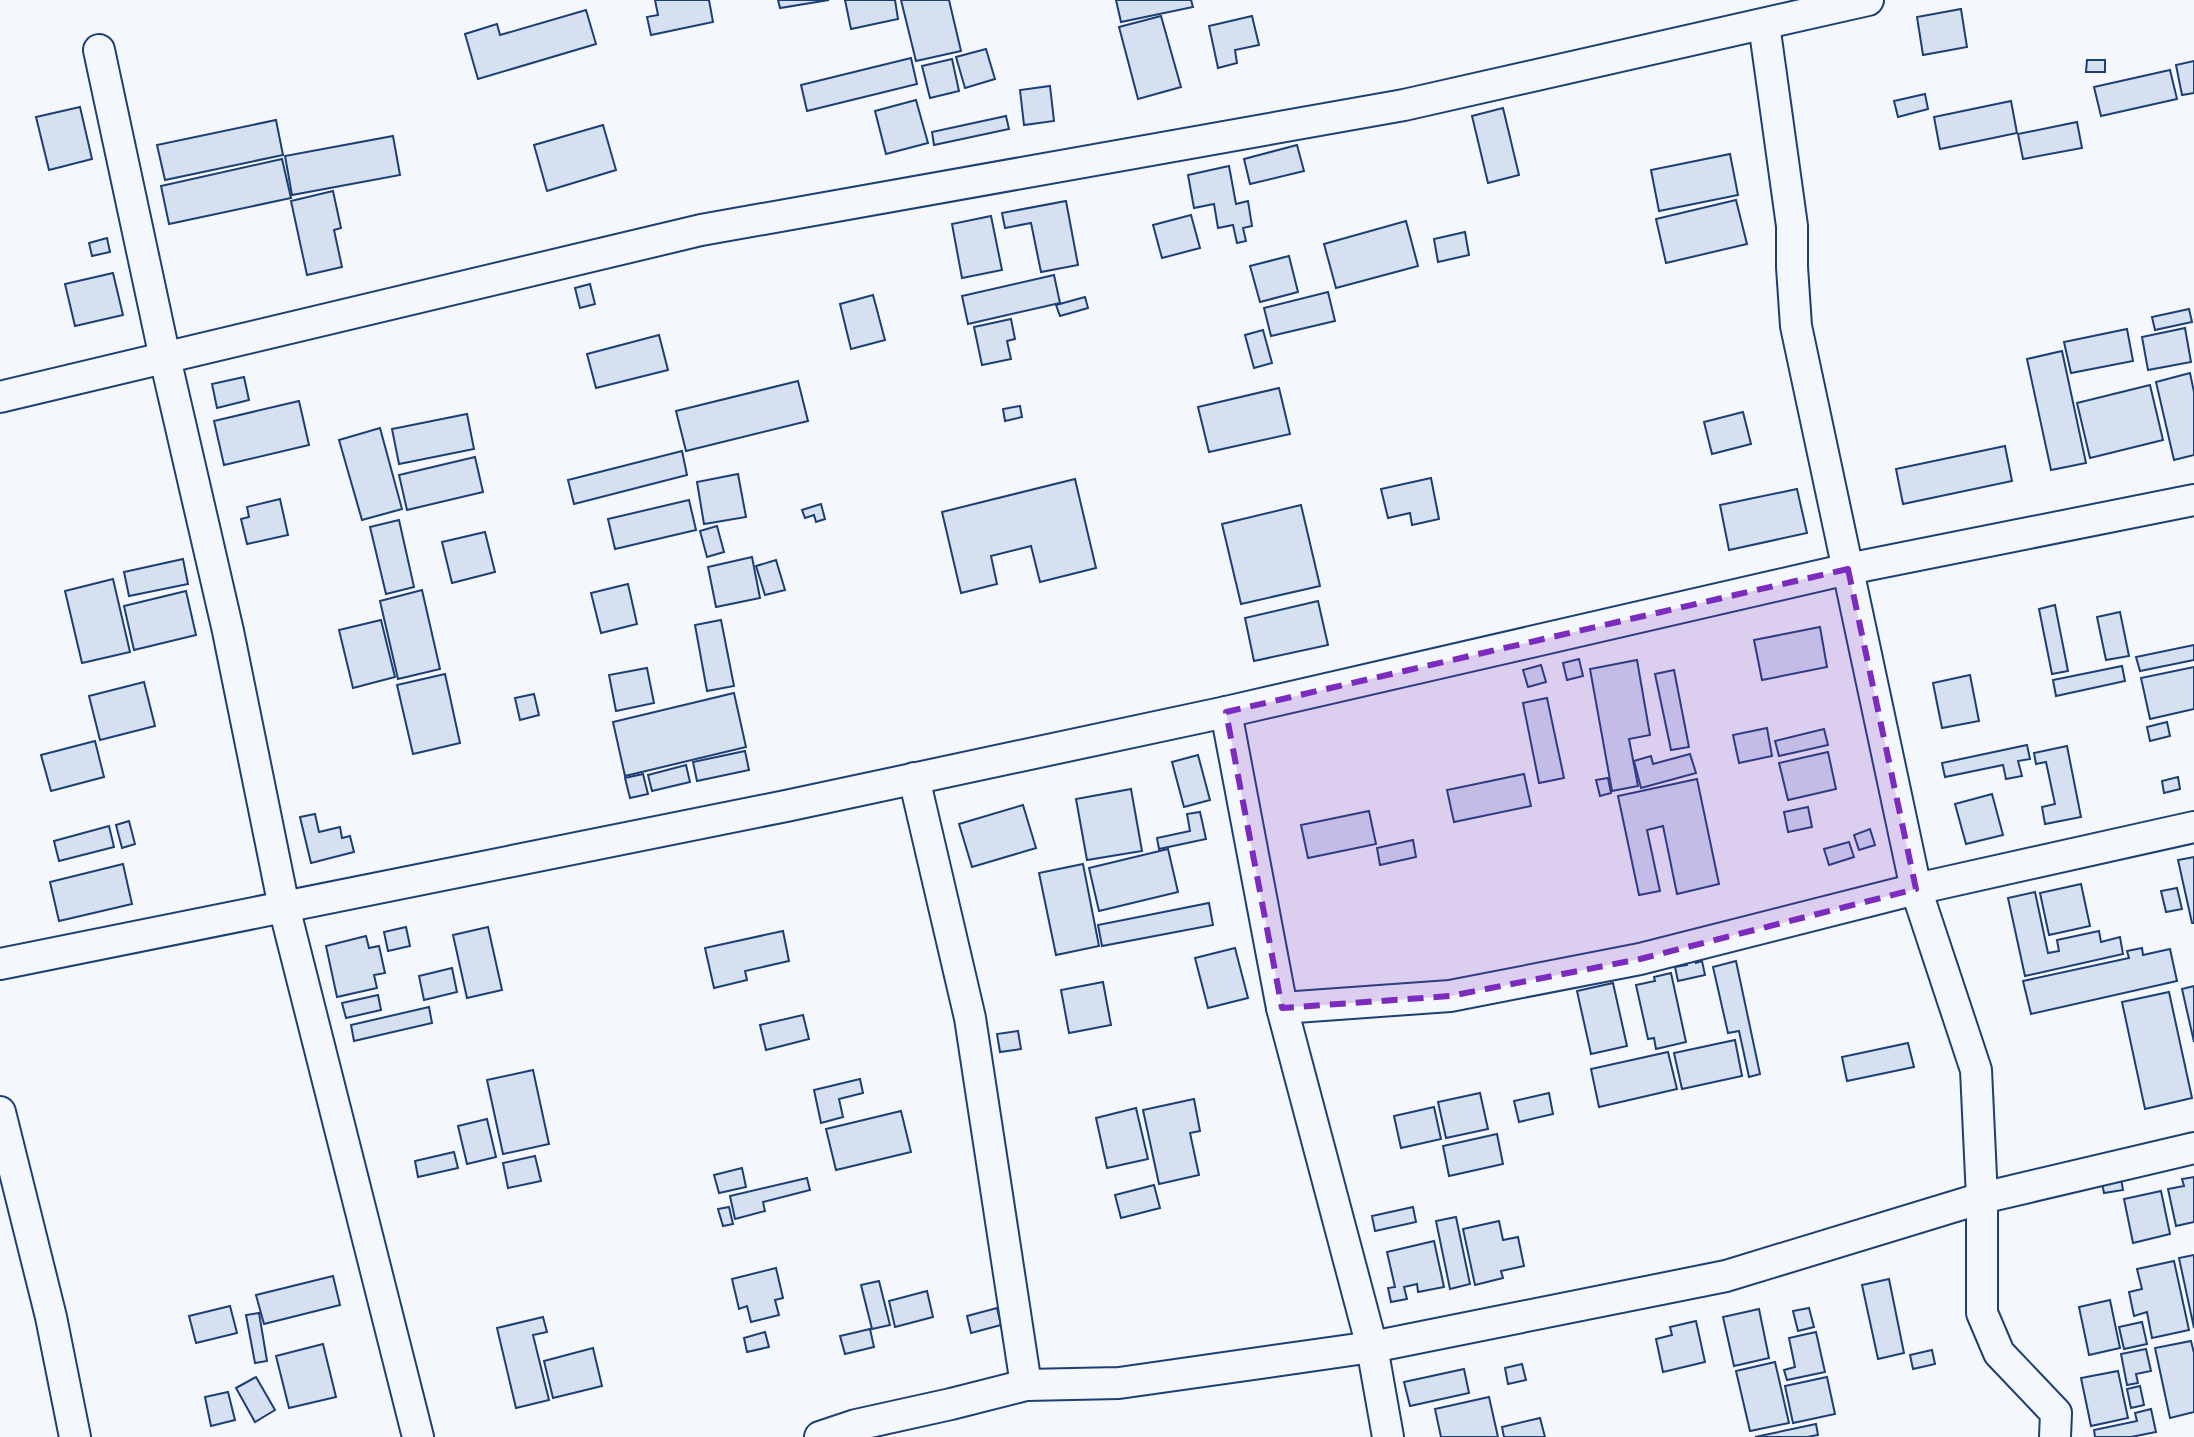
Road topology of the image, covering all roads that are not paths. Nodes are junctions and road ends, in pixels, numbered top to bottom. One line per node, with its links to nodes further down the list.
1 (1868, 0): 2 (street)
2 (1764, 24): 4 (street); 7 (street)
3 (99, 50): 4 (street)
4 (165, 358): 5 (street); 12 (street)
5 (0, 397)
6 (2194, 500): 7 (street)
7 (1848, 569): 8 (street); 11 (street)
8 (1226, 712): 9 (street); 14 (street)
9 (914, 778): 12 (street); 19 (street)
10 (2194, 827): 11 (street)
11 (1916, 889): 14 (street); 17 (street)
12 (284, 907): 13 (street); 21 (street)
13 (0, 964)
14 (1282, 1008): 18 (street)
15 (0, 1112): 20 (street)
16 (2194, 1148): 17 (street)
17 (1982, 1198): 18 (street); 24 (street)
18 (1372, 1347): 19 (street); 23 (street)
19 (1026, 1385): 22 (street)
20 (75, 1437)
21 (418, 1437)
22 (820, 1437)
23 (1388, 1437)
24 (2055, 1437)

